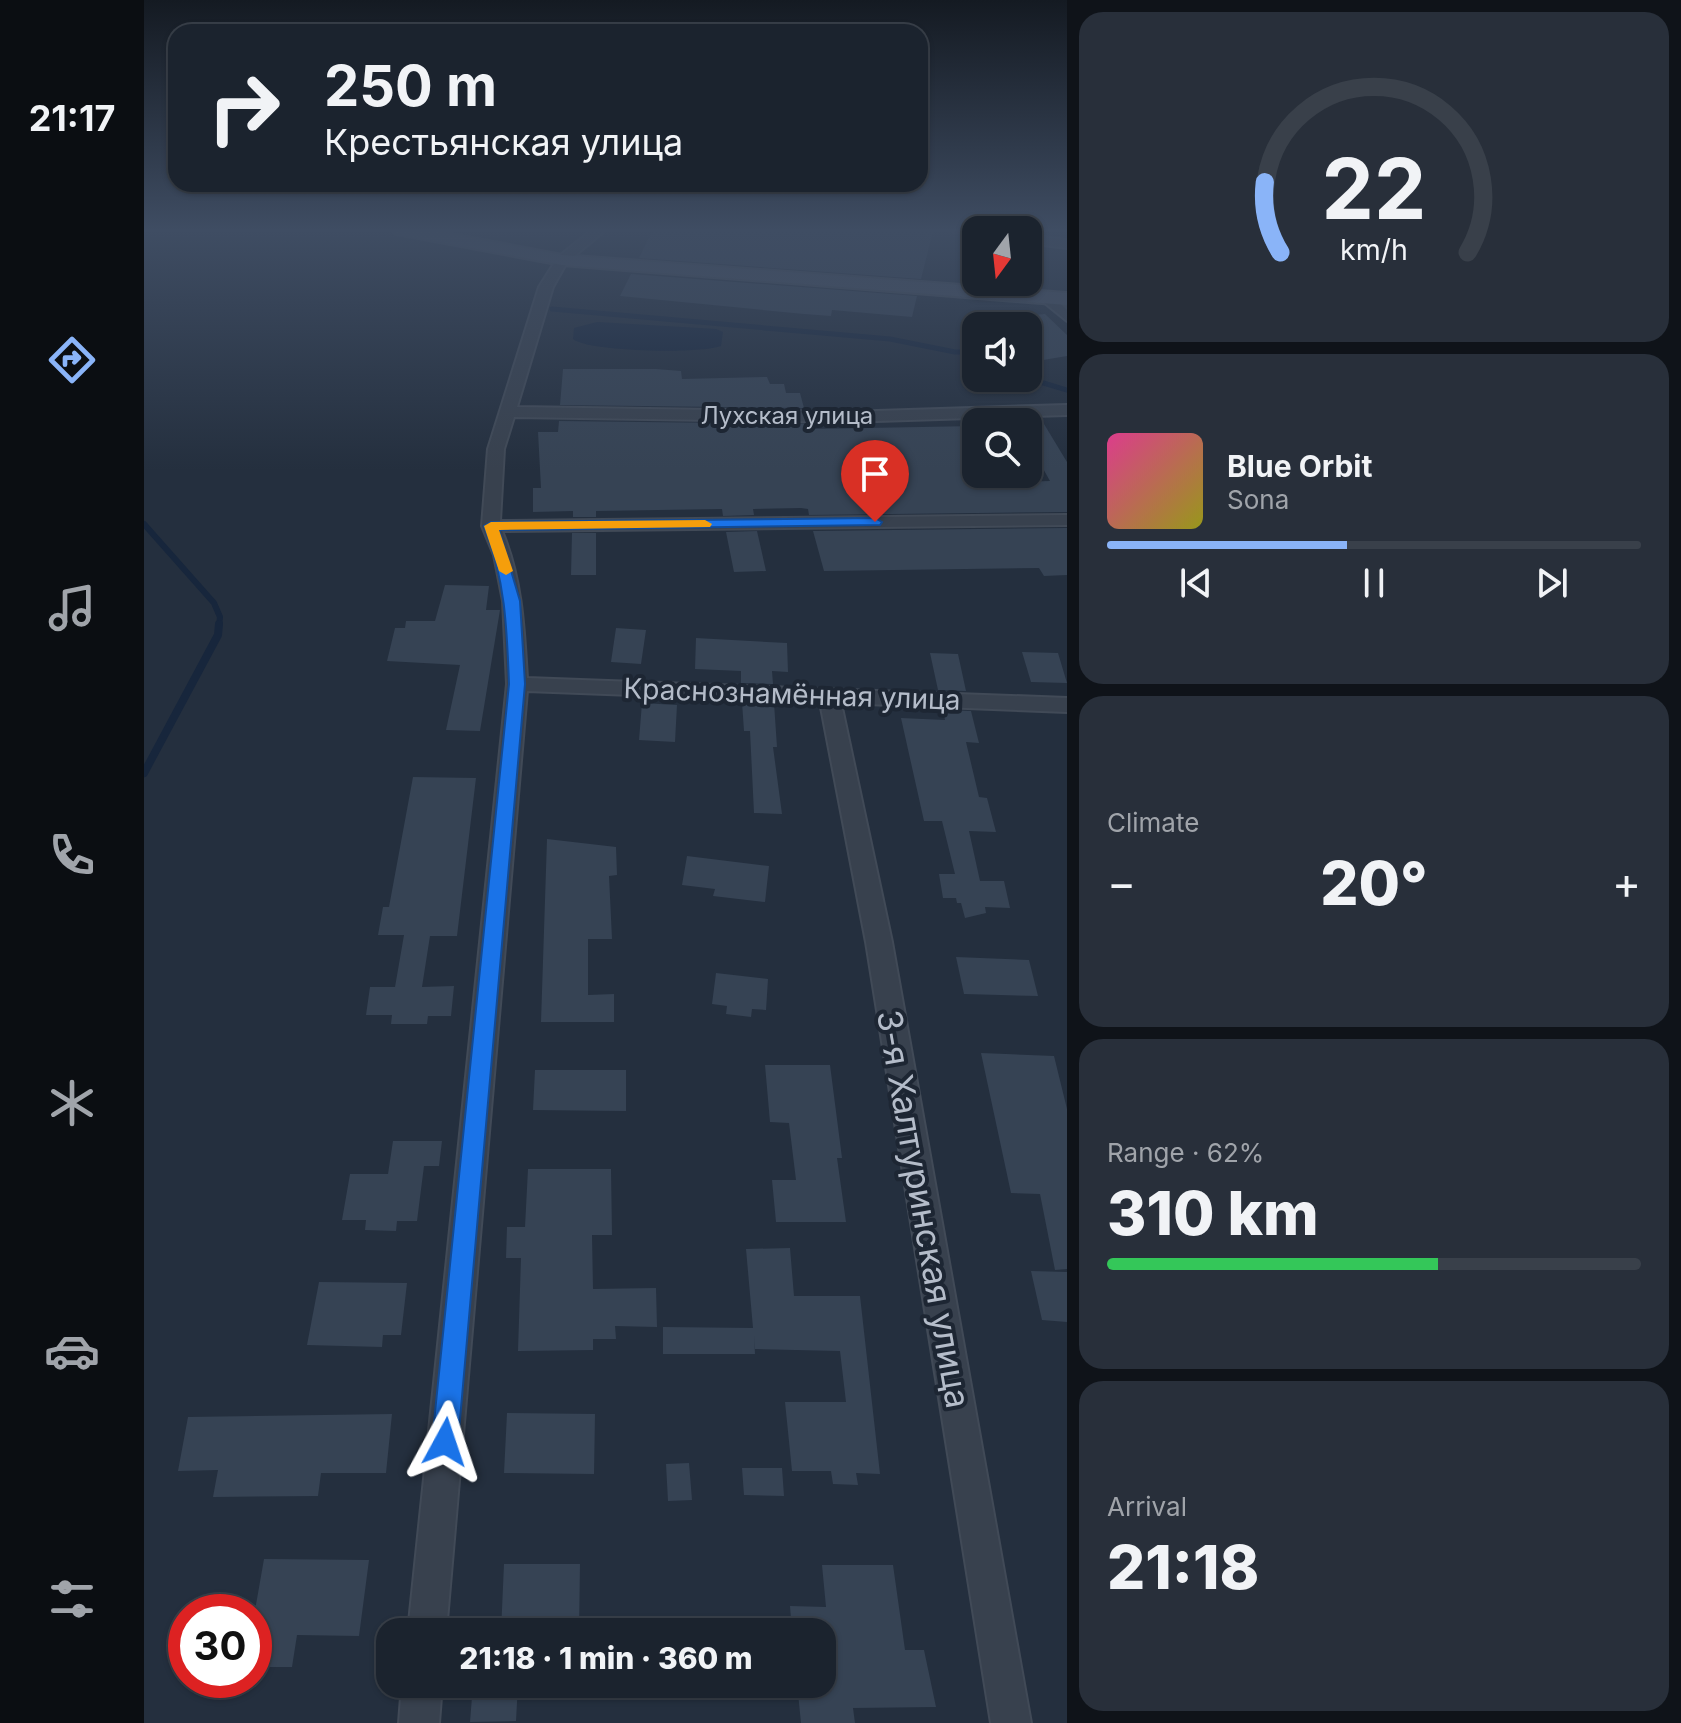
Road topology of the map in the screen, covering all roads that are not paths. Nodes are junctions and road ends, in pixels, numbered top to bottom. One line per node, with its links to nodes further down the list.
1 (539, 309): 3 (street)
2 (1067, 410): 3 (street, Лухская улица)
3 (507, 412): 5 (street)
4 (1067, 520): 5 (street)
5 (491, 526): 6 (street)
6 (517, 684): 7 (street, Краснознамённая улица); 9 (street)
7 (829, 696): 8 (street, Краснознамённая улица); 12 (street, 3-я Халтуринская улица)
8 (1067, 705)
9 (428, 1618)
10 (421, 1698): 11 (street)
11 (419, 1723)
12 (1011, 1723)

